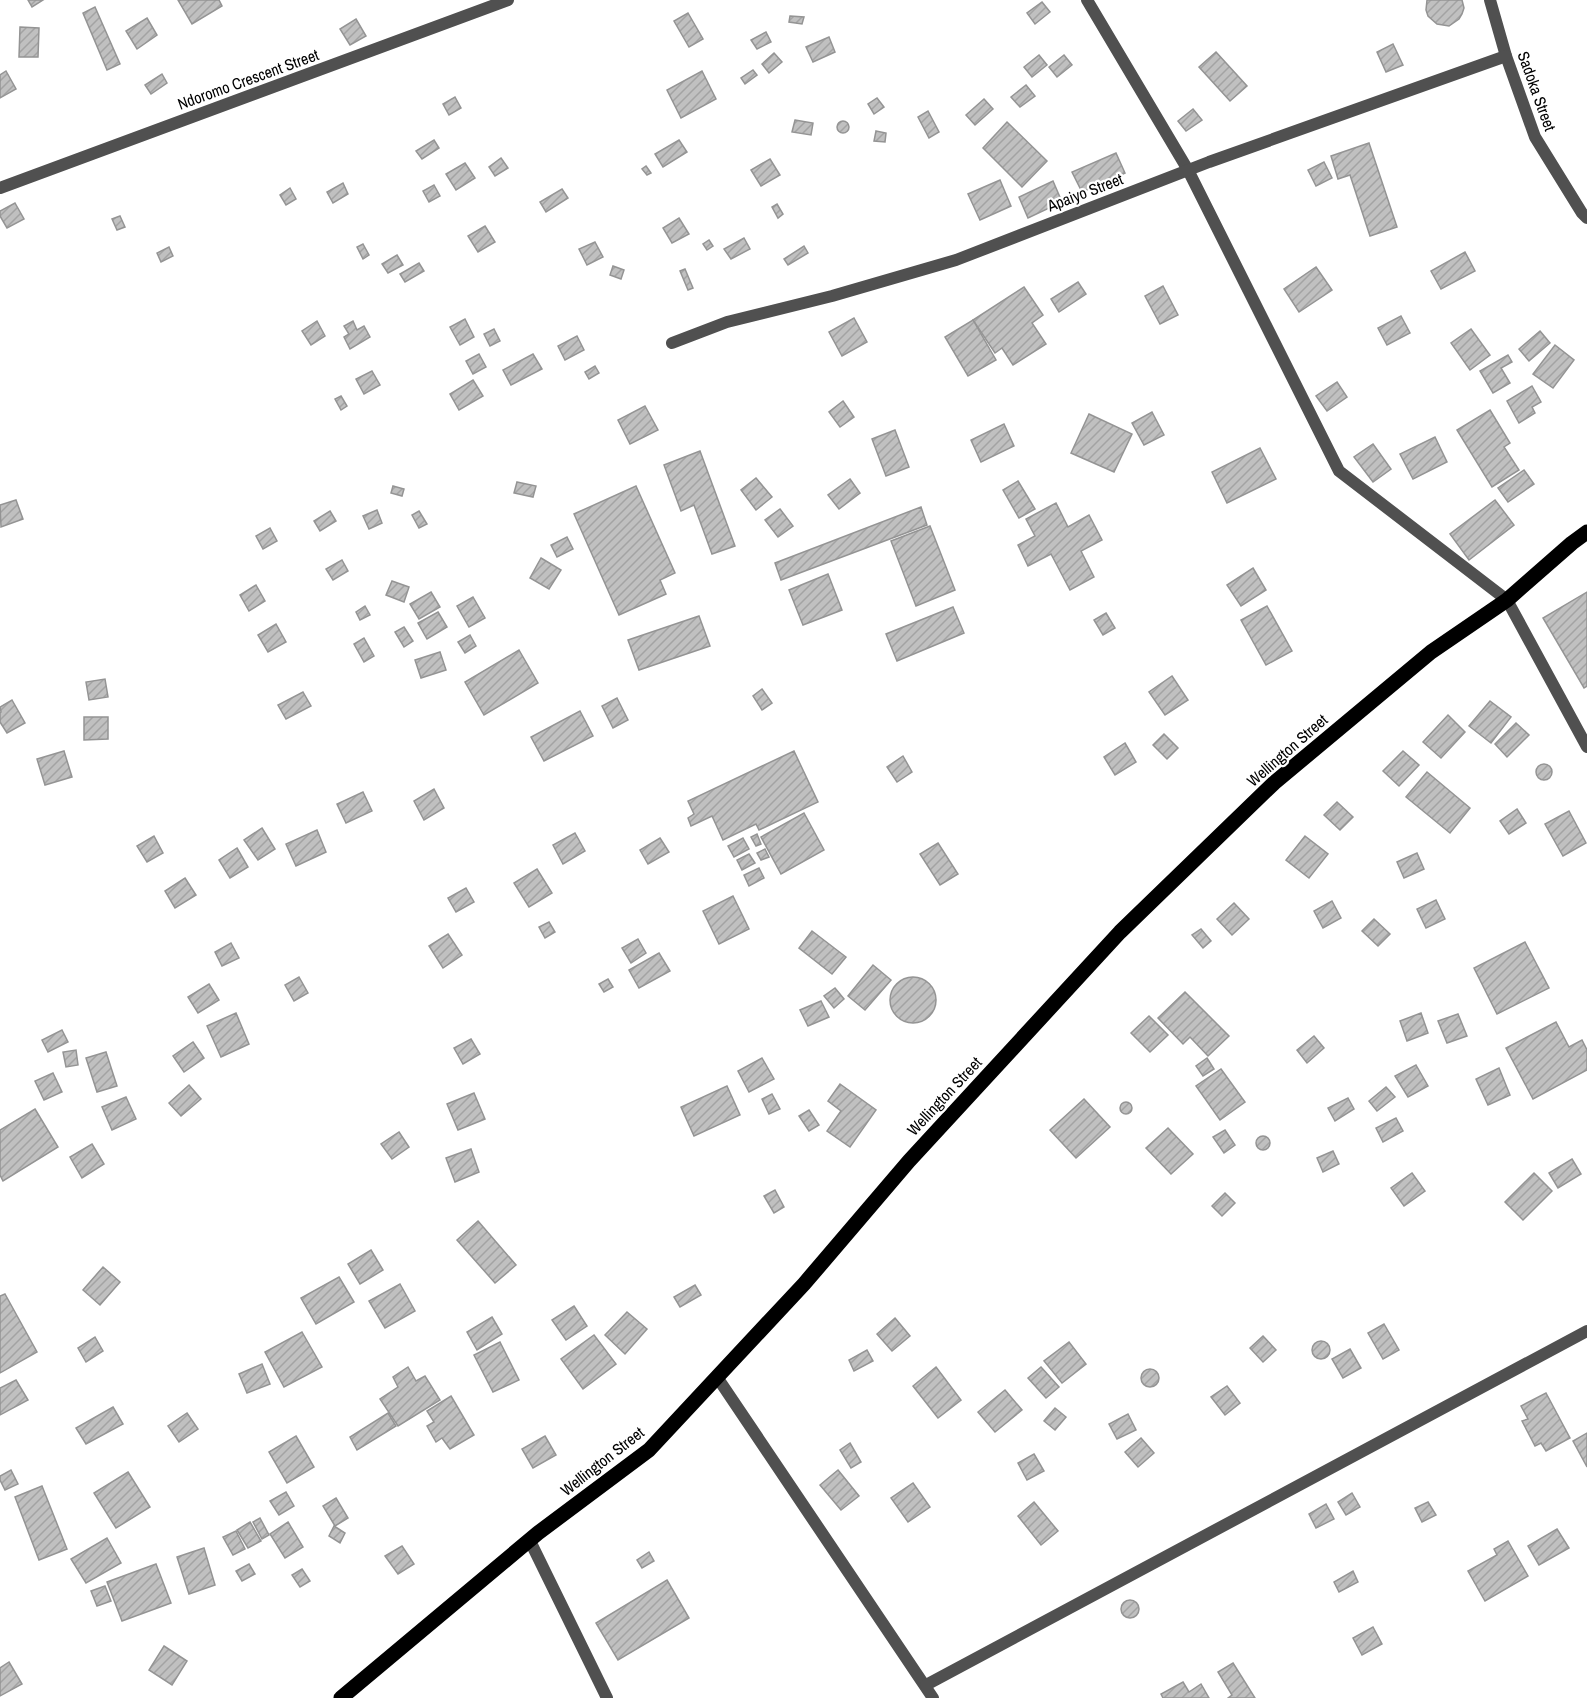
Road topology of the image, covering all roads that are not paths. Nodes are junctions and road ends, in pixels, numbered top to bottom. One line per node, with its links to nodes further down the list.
1 (508, 0): 6 (street, Ndoromo Crescent Street)
2 (1087, 0): 5 (street)
3 (1490, 0): 4 (street, Sadoka Street)
4 (1506, 56): 5 (street, Apaiyo Street); 7 (street, Sadoka Street)
5 (1188, 170): 8 (street, Apaiyo Street); 10 (street)
6 (0, 188)
7 (1587, 218)
8 (672, 343)
9 (1587, 532): 10 (main road, Wellington Street)
10 (1507, 600): 11 (street); 13 (main road, Wellington Street)
11 (1587, 747)
12 (1587, 1331): 15 (street)
13 (717, 1377): 14 (main road, Wellington Street); 15 (street)
14 (530, 1541): 16 (main road, Wellington Street); 17 (street)
15 (926, 1685): 18 (street)
16 (341, 1698)
17 (607, 1698)
18 (933, 1698)

